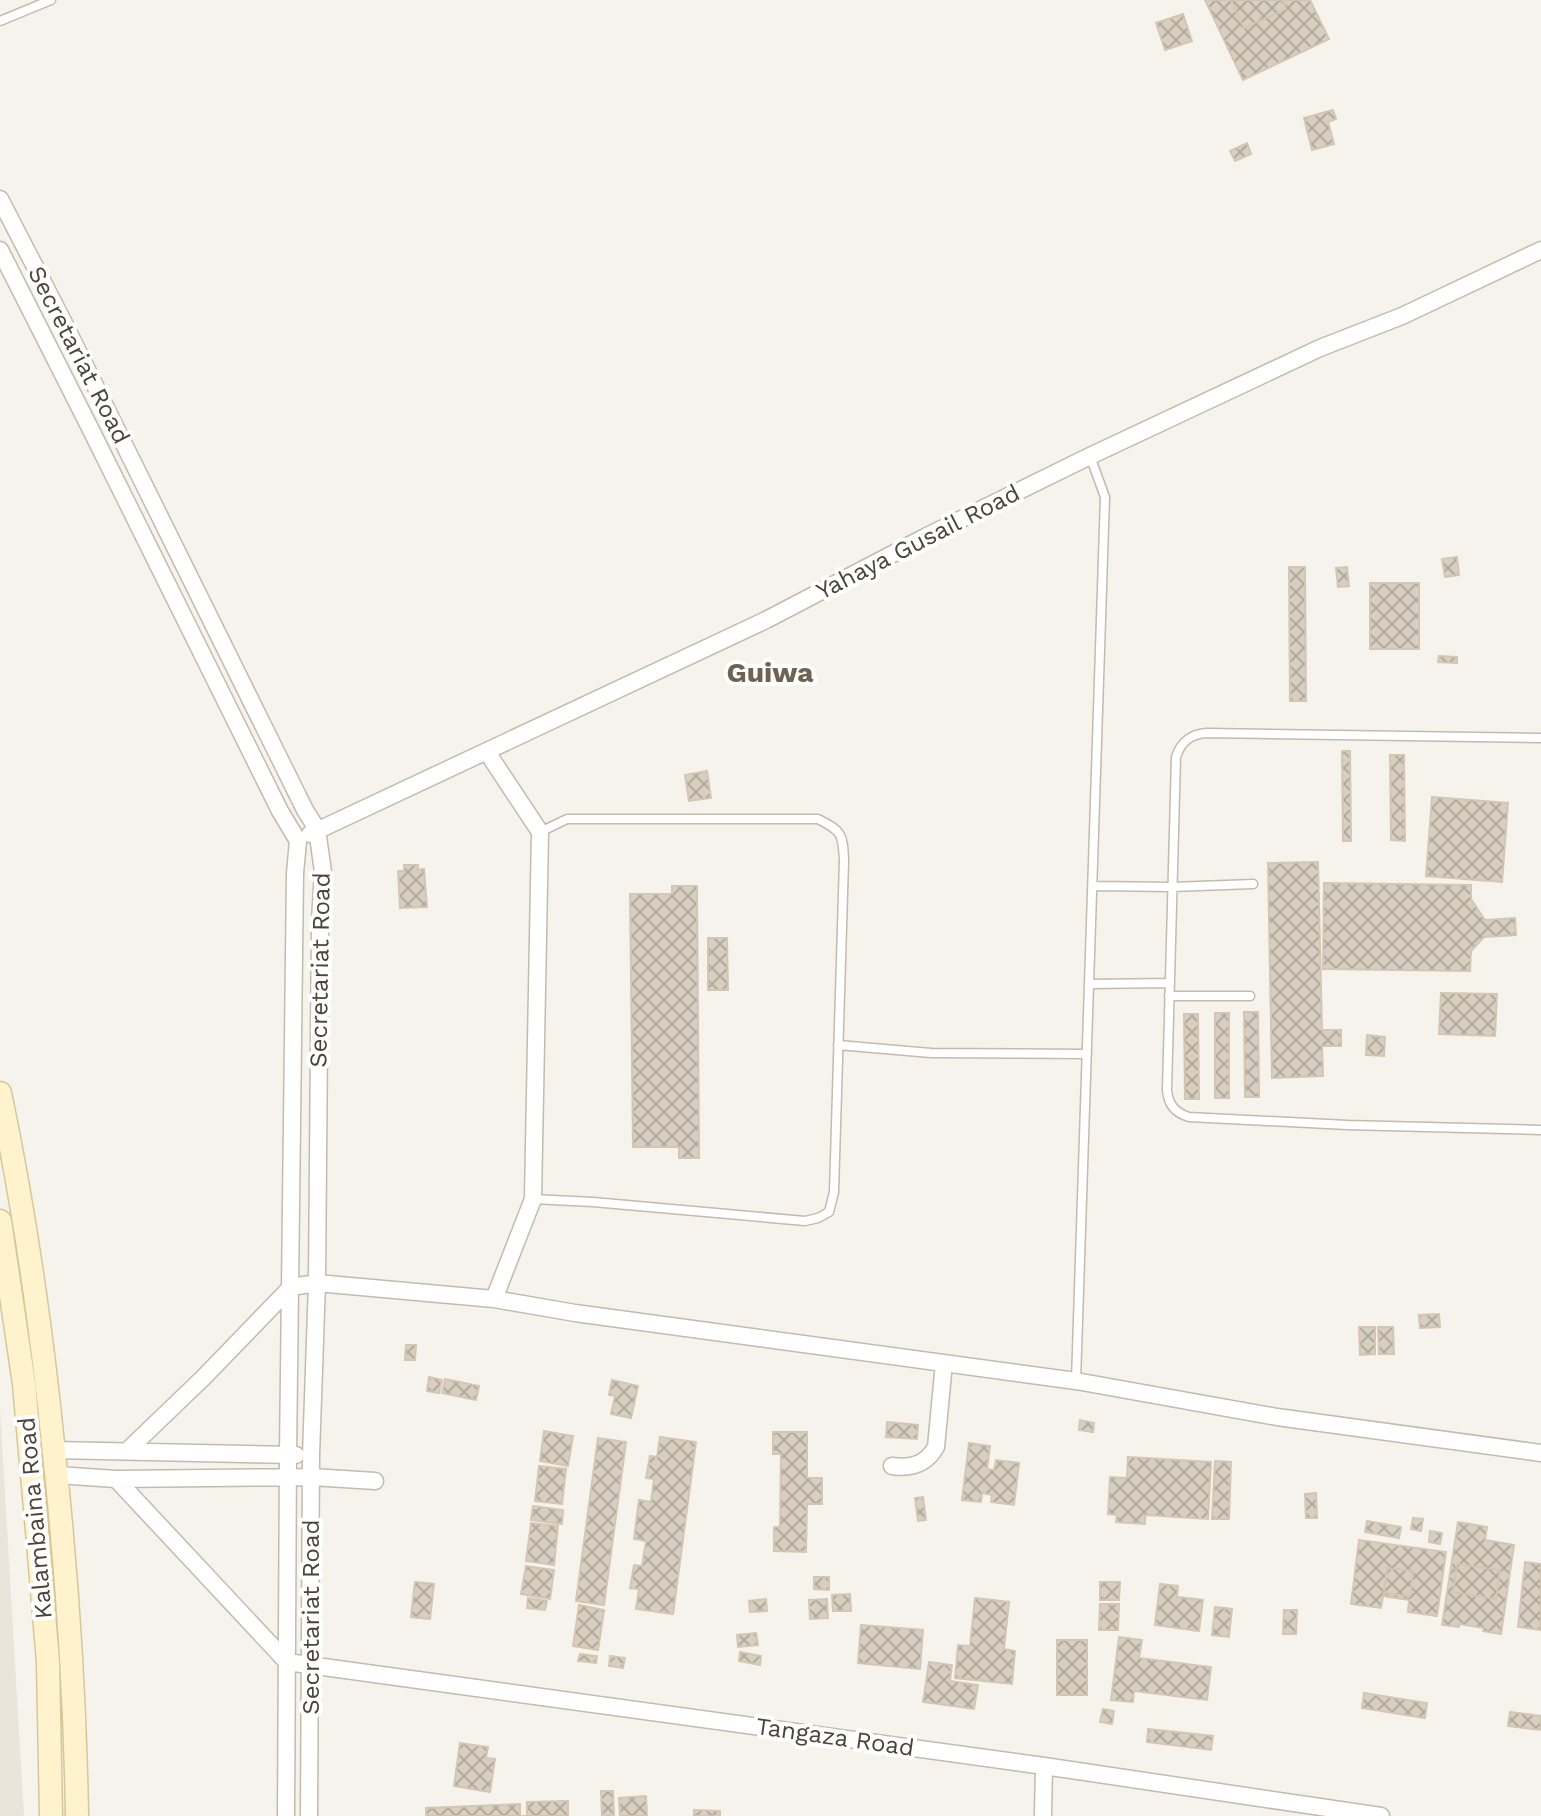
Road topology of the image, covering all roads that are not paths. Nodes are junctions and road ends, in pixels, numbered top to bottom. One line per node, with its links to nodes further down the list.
1 (51, 0): 2 (lane)
2 (0, 21)
3 (0, 199): 9 (street, Secretariat Road)
4 (0, 250): 11 (street, Secretariat Road)
5 (1541, 250): 6 (street, Yahaya Gusail Road)
6 (1090, 456): 8 (street, Yahaya Gusail Road); 13 (lane)
7 (1541, 738): 14 (lane)
8 (487, 752): 9 (street, Yahaya Gusail Road); 10 (street)
9 (317, 829): 11 (street, Yahaya Gusail Road); 25 (street, Secretariat Road)
10 (540, 832): 19 (lane); 23 (street)
11 (298, 841): 26 (street, Secretariat Road)
12 (1253, 884): 14 (lane)
13 (1093, 886): 14 (lane); 16 (lane)
14 (1172, 887): 15 (lane)
15 (1170, 983): 16 (lane); 17 (lane)
16 (1089, 984): 20 (lane)
17 (1169, 996): 18 (lane); 22 (lane)
18 (1250, 996)
19 (838, 1045): 20 (lane); 23 (lane)
20 (1087, 1054): 29 (lane)
21 (0, 1093): 30 (main road)
22 (1541, 1130)
23 (533, 1199): 27 (street)
24 (0, 1221): 44 (main road, Kalambaina Road)
25 (317, 1283): 26 (street); 27 (street); 34 (street, Secretariat Road)
26 (291, 1287): 31 (street); 33 (street, Secretariat Road)
27 (494, 1299): 28 (street)
28 (944, 1363): 29 (street); 35 (street)
29 (1076, 1381): 32 (street)
30 (54, 1450): 31 (street); 36 (main road)
31 (127, 1451): 33 (street)
32 (1541, 1453)
33 (288, 1455): 34 (street); 38 (street, Secretariat Road)
34 (311, 1455): 37 (street, Secretariat Road)
35 (892, 1466)
36 (57, 1475): 39 (street); 45 (main road)
37 (312, 1477): 38 (street); 40 (street); 42 (street, Secretariat Road)
38 (288, 1478): 39 (street); 41 (street, Secretariat Road)
39 (116, 1479): 41 (street)
40 (375, 1481)
41 (287, 1662): 42 (street, Tangaza Road); 46 (street, Secretariat Road)
42 (310, 1666): 43 (street, Tangaza Road); 47 (street, Secretariat Road)
43 (1044, 1766): 48 (street); 49 (street, Tangaza Road)
44 (51, 1816)
45 (77, 1816)
46 (286, 1816)
47 (309, 1816)
48 (1043, 1816)
49 (1381, 1816)

